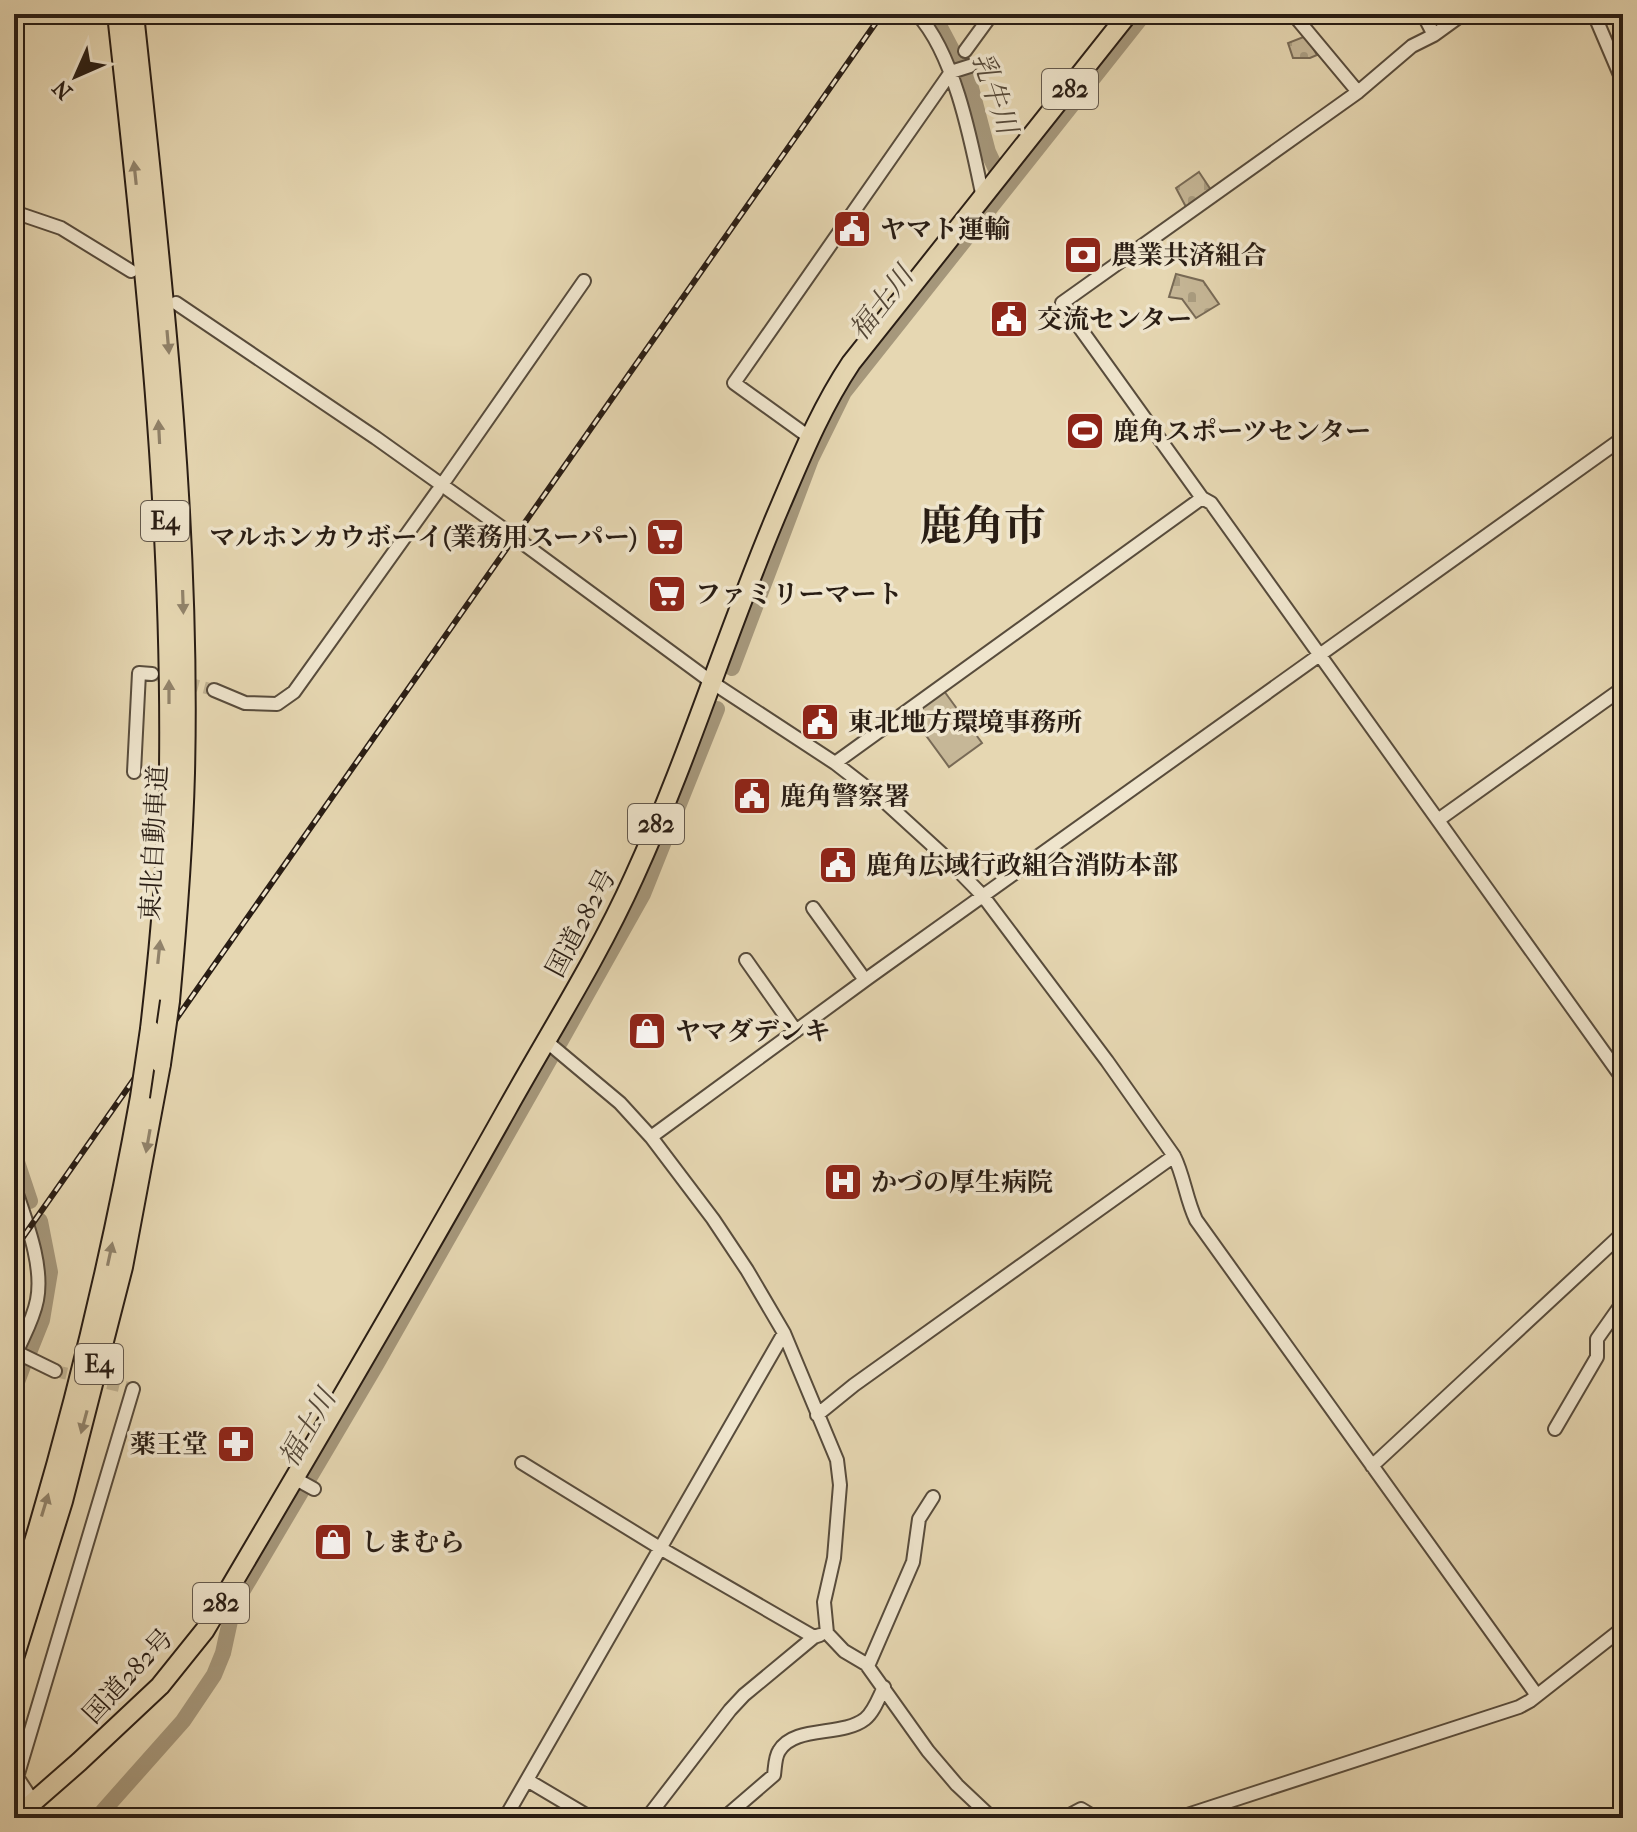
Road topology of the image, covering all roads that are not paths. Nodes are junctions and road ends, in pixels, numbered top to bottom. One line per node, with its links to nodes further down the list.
1 (117, 14): 58 (highway, 東北自動車道 / E4, one-way to 1, bridge)
2 (134, 14): 61 (highway, 東北自動車道 / E4, one-way to 61, bridge)
3 (917, 14): 13 (street)
4 (992, 14): 11 (street)
5 (1128, 14): 16 (highway, 国道282号 / 282)
6 (1293, 14): 15 (street)
7 (1423, 14): 10 (street)
8 (1463, 14): 10 (street)
9 (1594, 14): 14 (street)
10 (1434, 35): 15 (street)
11 (965, 51)
12 (970, 66): 13 (street)
13 (953, 72): 16 (street); 21 (street)
14 (1623, 82)
15 (1358, 92): 25 (street)
16 (986, 194): 21 (highway, 国道282号 / 282)
17 (14, 212): 18 (street)
18 (131, 271)
19 (584, 281): 23 (street)
20 (176, 303): 28 (street, bridge)
21 (809, 437): 28 (highway, 国道282号 / 282)
22 (1623, 438): 26 (street)
23 (446, 479)
24 (437, 492): 30 (street)
25 (1202, 498): 26 (street); 31 (street)
26 (1319, 655): 33 (street); 34 (street)
27 (152, 674): 32 (street)
28 (713, 683): 31 (street); 39 (highway, 国道282号 / 282)
29 (1623, 688): 33 (street)
30 (214, 690)
31 (835, 763): 34 (street)
32 (134, 772)
33 (1438, 820): 40 (street)
34 (983, 896): 37 (street); 42 (street)
35 (813, 908): 37 (street)
36 (746, 960): 38 (street)
37 (865, 980): 38 (street)
38 (796, 1031): 41 (street)
39 (546, 1041): 41 (street); 54 (highway, 国道282号 / 282)
40 (1623, 1079)
41 (651, 1137): 46 (street)
42 (1174, 1156): 50 (street); 53 (street)
43 (14, 1185): 47 (street)
44 (1623, 1233): 53 (street)
45 (1623, 1302): 51 (street)
46 (784, 1333): 50 (street); 57 (street)
47 (15, 1355): 48 (street)
48 (55, 1371)
49 (133, 1389): 66 (street)
50 (817, 1415): 60 (street)
51 (1555, 1429)
52 (522, 1463): 57 (street)
53 (1372, 1466): 64 (street)
54 (294, 1478): 55 (street); 66 (highway, 国道282号 / 282)
55 (314, 1489)
56 (933, 1497): 62 (street)
57 (660, 1548): 60 (street); 65 (street)
58 (14, 1607)
59 (1623, 1628): 64 (street)
60 (820, 1635): 62 (street); 70 (street)
61 (14, 1658)
62 (868, 1666): 63 (street)
63 (884, 1687): 71 (street); 72 (street)
64 (1536, 1694): 75 (street)
65 (527, 1780): 68 (street); 69 (street)
66 (34, 1803): 67 (highway, 国道282号 / 282)
67 (15, 1818)
68 (505, 1818)
69 (591, 1818)
70 (649, 1818)
71 (724, 1818)
72 (992, 1818)
73 (1064, 1818): 74 (street)
74 (1096, 1818)
75 (1178, 1818)

